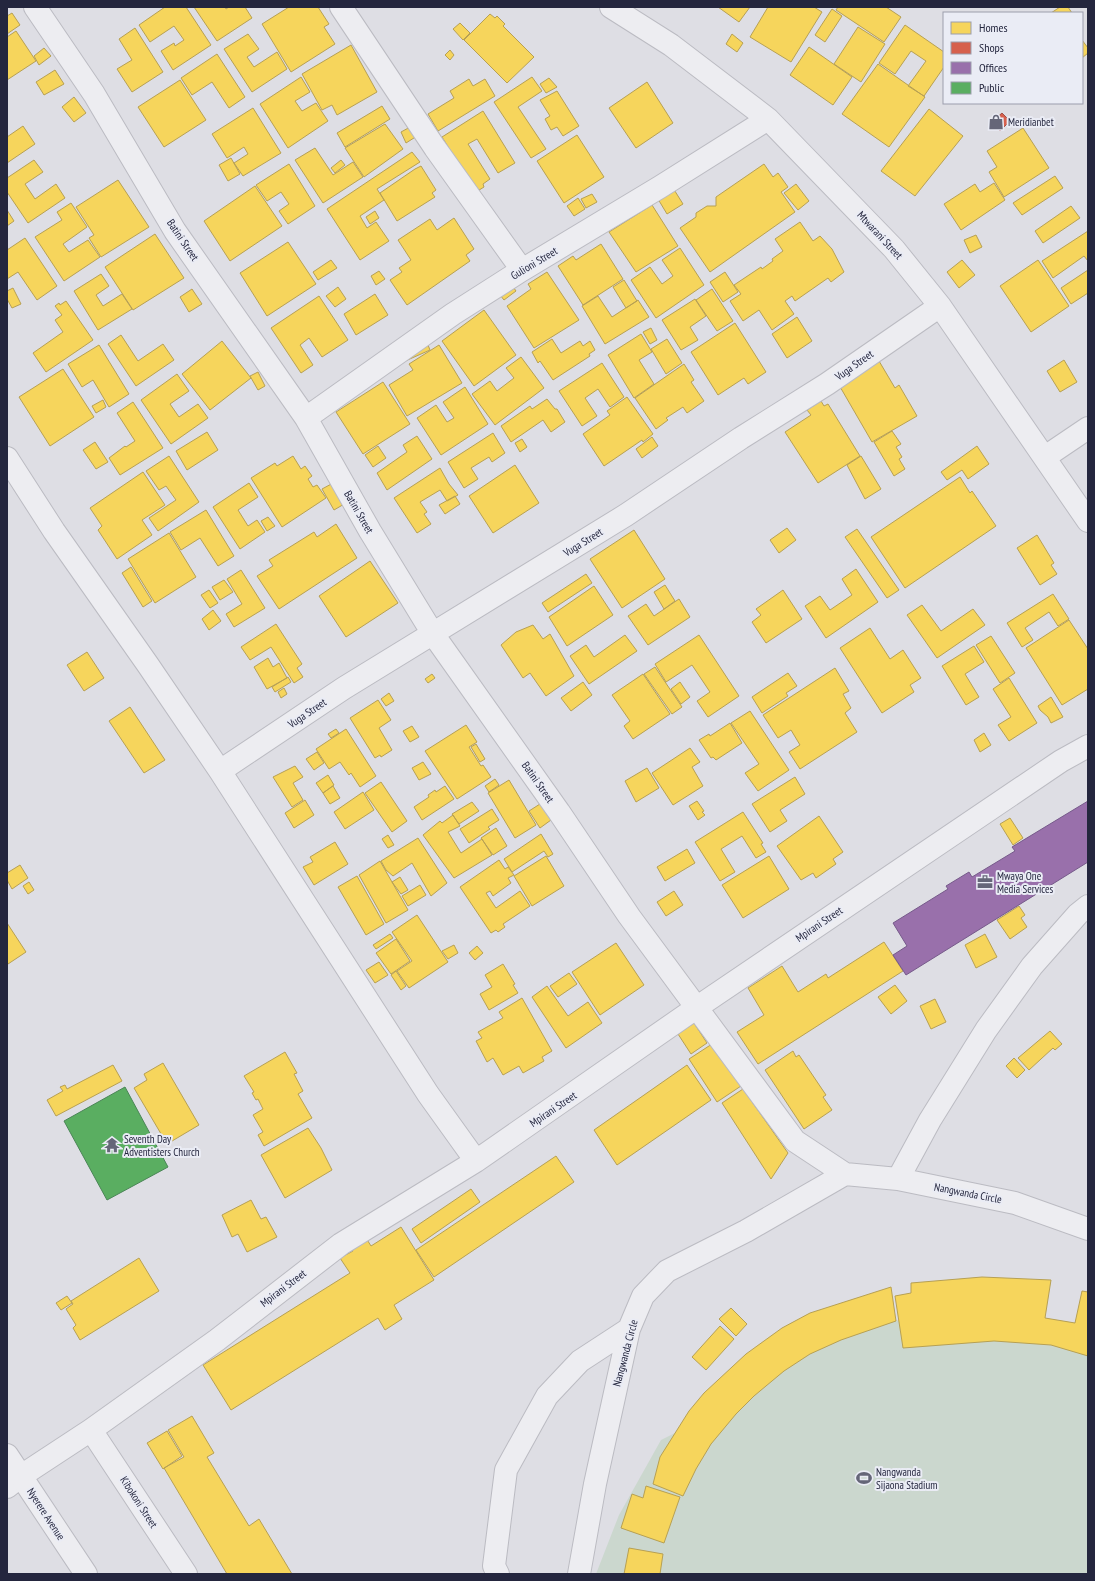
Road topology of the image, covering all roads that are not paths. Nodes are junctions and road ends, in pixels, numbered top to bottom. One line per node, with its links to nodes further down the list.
1 (35, 7): 7 (street, Batini Street)
2 (341, 7): 5 (street)
3 (611, 7): 4 (street, Mtwarani Street)
4 (768, 118): 5 (street, Gulioni Street); 6 (street, Mtwarani Street)
5 (522, 270): 7 (street, Gulioni Street)
6 (940, 306): 10 (street, Mtwarani Street); 12 (street, Vuga Street)
7 (306, 418): 12 (street, Batini Street)
8 (1088, 428): 10 (street)
9 (7, 458): 14 (street)
10 (1045, 458): 11 (street, Mtwarani Street)
11 (1088, 521)
12 (433, 634): 14 (street, Vuga Street); 16 (street, Batini Street)
13 (1088, 746): 16 (street, Mpirani Street)
14 (220, 771): 17 (street)
15 (1088, 906): 19 (street)
16 (696, 1008): 17 (street, Mpirani Street); 18 (street, Nangwanda Circle)
17 (476, 1161): 22 (street, Mpirani Street)
18 (845, 1174): 19 (street, Nangwanda Circle); 21 (street, Nangwanda Circle)
19 (898, 1179): 20 (street, Nangwanda Circle)
20 (1088, 1229)
21 (629, 1329): 27 (street); 28 (street, Nangwanda Circle)
22 (92, 1430): 24 (street, Mpirani Street); 26 (street, Kibokoni Street)
23 (7, 1455): 24 (street, Nyerere Avenue)
24 (14, 1481): 25 (street, Nyerere Avenue)
25 (86, 1574)
26 (186, 1574)
27 (498, 1574)
28 (579, 1574)

